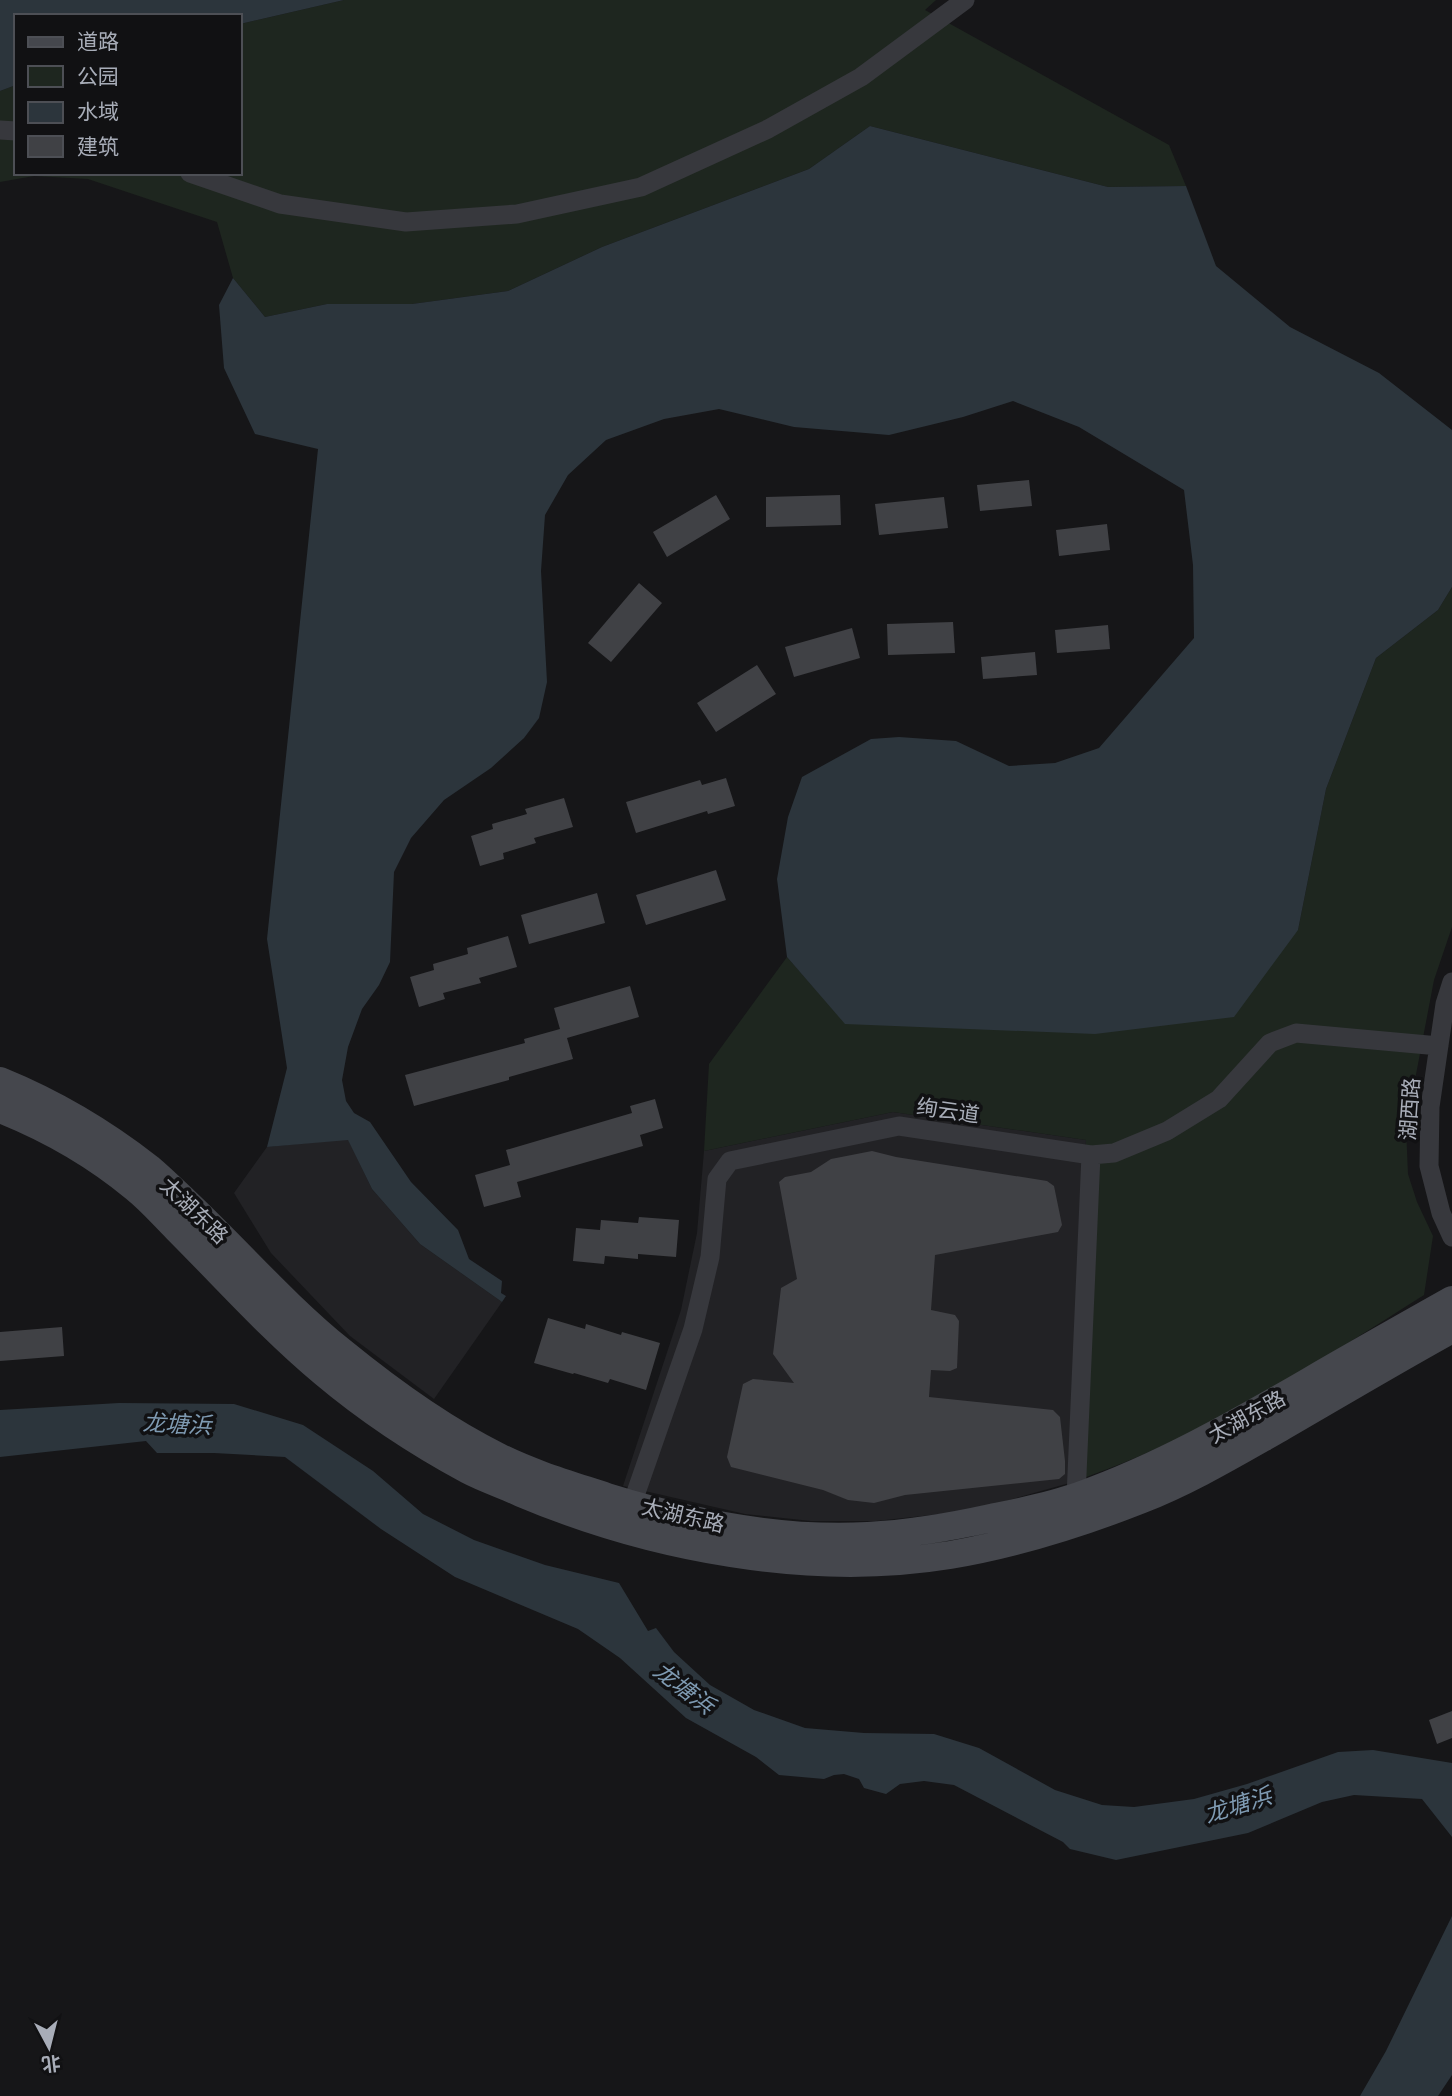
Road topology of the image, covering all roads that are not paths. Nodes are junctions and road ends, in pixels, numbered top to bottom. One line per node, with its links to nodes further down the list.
1 (965, 0): 2 (street)
2 (196, 175)
3 (1452, 982): 4 (street, 湖西路)
4 (1439, 1046): 7 (street, 绚云道); 8 (street, 湖西路)
5 (0, 1081): 12 (main road, 太湖东路)
6 (0, 1109): 10 (main road, 太湖东路)
7 (1091, 1155): 11 (street); 12 (street, 绚云道)
8 (1452, 1237)
9 (1452, 1300): 11 (main road, 太湖东路)
10 (1452, 1329)
11 (1076, 1497): 12 (main road, 太湖东路)
12 (632, 1504)

